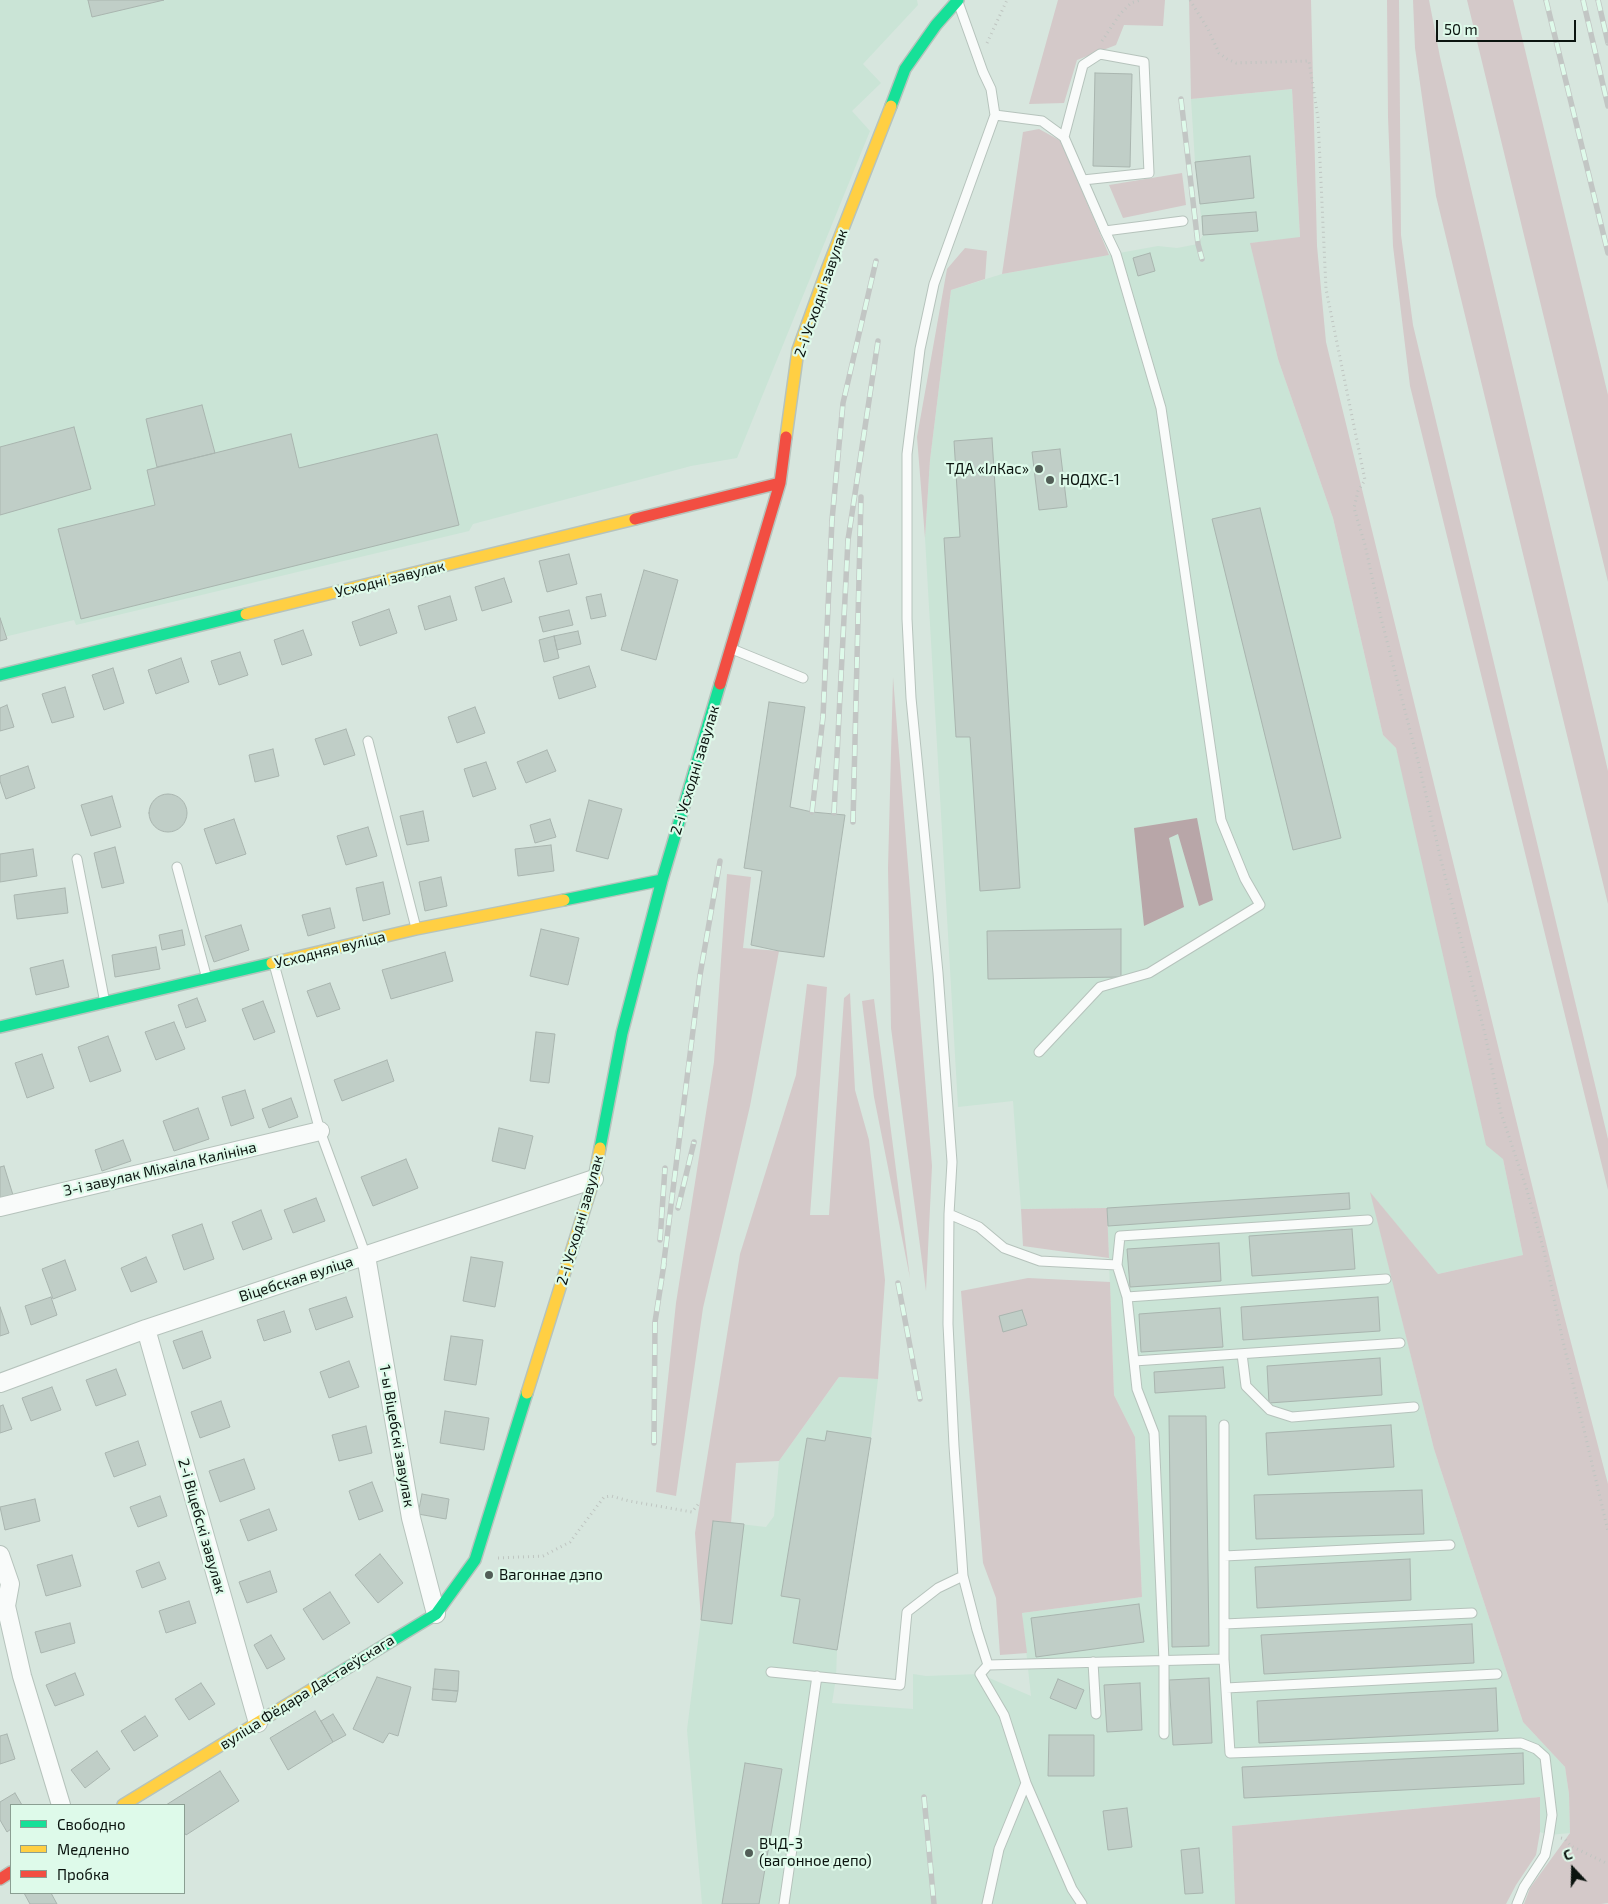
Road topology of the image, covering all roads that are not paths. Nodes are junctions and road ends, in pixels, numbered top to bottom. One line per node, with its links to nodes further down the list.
1 (958, 0): 2 (lane); 7 (street, 2-і Усходні завулак)
2 (995, 114): 3 (lane); 24 (lane)
3 (1064, 137): 4 (lane); 4 (lane)
4 (1083, 180): 6 (lane)
5 (1183, 221): 6 (lane)
6 (1105, 231): 20 (lane)
7 (780, 483): 8 (street, 2-і Усходні завулак); 9 (street, Усходні завулак)
8 (732, 649): 10 (lane); 14 (street, 2-і Усходні завулак)
9 (0, 675)
10 (803, 678)
11 (368, 741): 15 (lane)
12 (77, 859): 18 (lane)
13 (177, 867): 17 (lane)
14 (662, 880): 15 (street, Усходняя вуліца); 22 (street, 2-і Усходні завулак)
15 (416, 929): 16 (street, Усходняя вуліца)
16 (274, 963): 17 (street, Усходняя вуліца); 21 (lane)
17 (207, 979): 18 (street, Усходняя вуліца)
18 (105, 1003): 19 (street, Усходняя вуліца)
19 (0, 1027)
20 (1039, 1052)
21 (320, 1131): 23 (street, 3-і завулак Міхаіла Калініна); 26 (lane)
22 (594, 1179): 26 (street, Віцебская вуліца); 40 (street, 2-і Усходні завулак)
23 (0, 1207)
24 (949, 1214): 27 (lane); 41 (lane)
25 (1368, 1220): 27 (lane)
26 (366, 1256): 30 (street, Віцебская вуліца); 43 (street, 1-ы Віцебскі завулак)
27 (1117, 1265): 29 (lane)
28 (1386, 1280): 29 (lane)
29 (1127, 1297): 33 (lane)
30 (146, 1329): 34 (street, Віцебская вуліца); 54 (street, 2-і Віцебскі завулак)
31 (1400, 1343): 32 (lane)
32 (1242, 1354): 33 (lane); 35 (lane)
33 (1134, 1361): 46 (lane)
34 (0, 1383)
35 (1414, 1407)
36 (1224, 1425): 39 (lane)
37 (1450, 1545): 39 (lane)
38 (0, 1554): 57 (street)
39 (1224, 1556): 44 (lane)
40 (475, 1560): 43 (street, вуліца Фёдара Дастаеўскага)
41 (963, 1576): 48 (lane); 51 (lane)
42 (1472, 1612): 44 (lane)
43 (436, 1614): 54 (street, вуліца Фёдара Дастаеўскага)
44 (1224, 1624): 45 (lane)
45 (1224, 1659): 46 (lane); 52 (lane)
46 (1164, 1661): 47 (lane); 55 (lane)
47 (1093, 1662): 48 (lane); 53 (lane)
48 (988, 1665): 56 (lane)
49 (771, 1672): 51 (lane)
50 (1497, 1674): 52 (lane)
51 (817, 1676): 59 (lane)
52 (1226, 1688): 62 (lane)
53 (1096, 1714)
54 (258, 1722): 58 (street, вуліца Фёдара Дастаеўскага)
55 (1164, 1734)
56 (1026, 1783): 60 (lane); 61 (lane)
57 (61, 1804)
58 (125, 1804)
59 (784, 1904)
60 (987, 1904)
61 (1082, 1904)
62 (1517, 1904)

